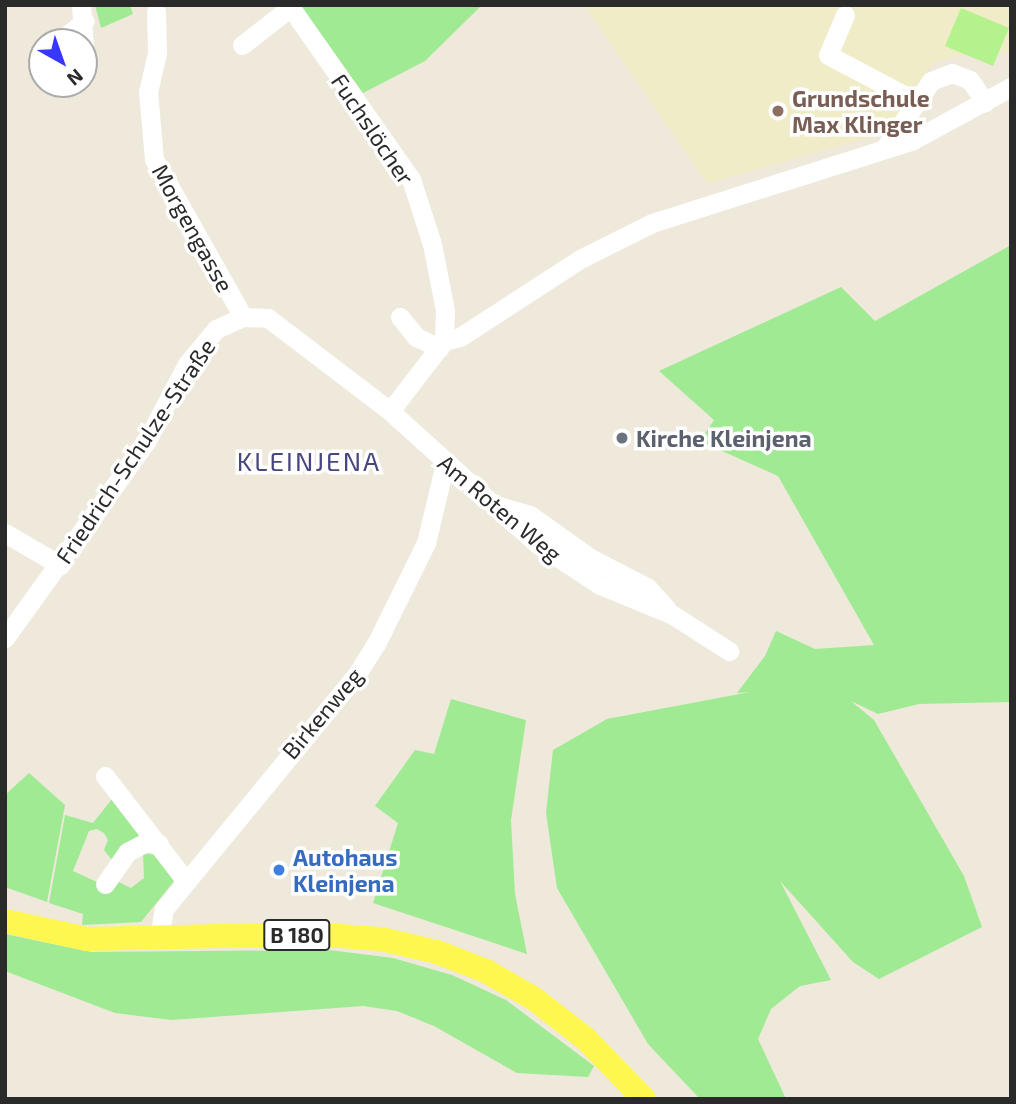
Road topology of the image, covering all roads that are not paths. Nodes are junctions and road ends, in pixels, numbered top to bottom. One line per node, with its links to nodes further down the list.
1 (290, 6): 6 (street); 13 (street, Fuchslöcher)
2 (156, 12): 11 (street, Morgengasse)
3 (83, 13): 5 (street)
4 (845, 15): 8 (street)
5 (71, 28)
6 (242, 45)
7 (1009, 92): 9 (street)
8 (917, 102): 9 (street); 10 (street)
9 (985, 102): 10 (street)
10 (885, 149): 13 (street)
11 (243, 317): 14 (street); 17 (street, Friedrich-Schulze-Straße)
12 (400, 317): 13 (street)
13 (442, 344): 14 (street)
14 (390, 411): 15 (street, Am Roten Weg)
15 (445, 463): 19 (street, Am Roten Weg); 22 (street, Birkenweg)
16 (5, 533): 17 (street)
17 (60, 565): 18 (street, Friedrich-Schulze-Straße)
18 (5, 638)
19 (729, 651)
20 (105, 776): 21 (street)
21 (159, 844): 22 (street); 23 (street)
22 (186, 881): 25 (street, Birkenweg)
23 (105, 884)
24 (5, 921): 25 (main road, B 180)
25 (159, 939): 26 (main road, B 180)
26 (644, 1099)

